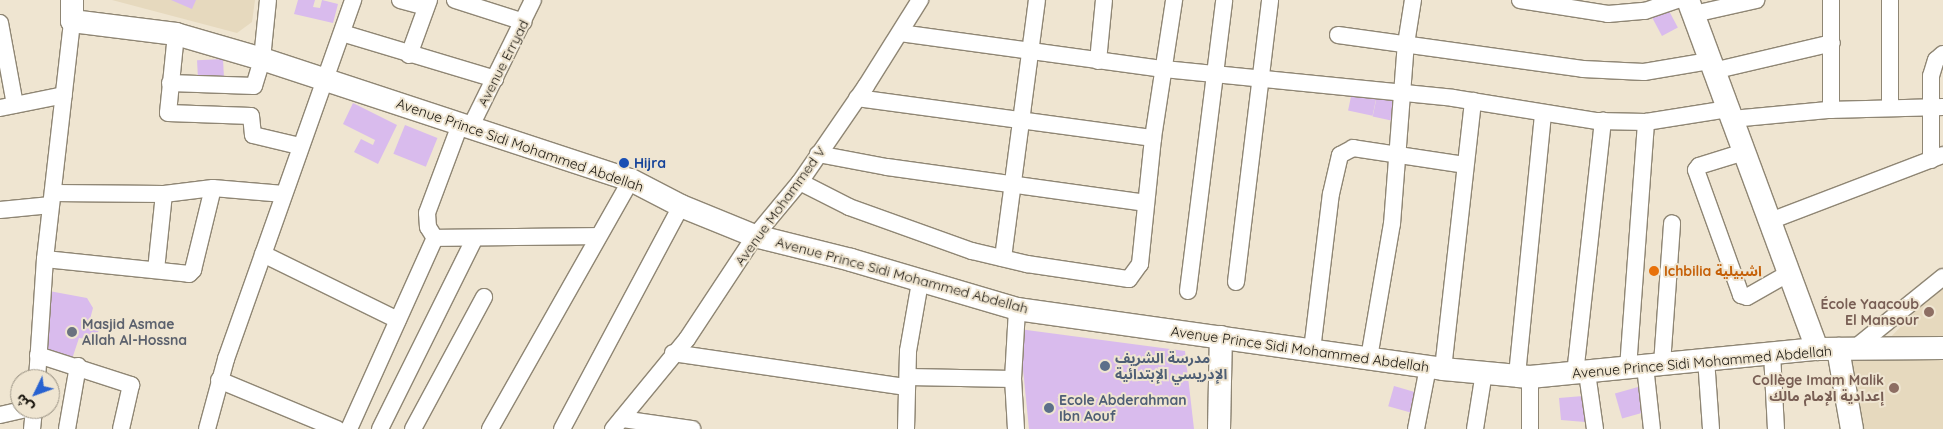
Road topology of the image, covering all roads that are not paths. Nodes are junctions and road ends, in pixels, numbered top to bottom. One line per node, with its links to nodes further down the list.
1 (268, 0): 33 (street)
2 (352, 0): 24 (street)
3 (400, 0): 18 (street)
4 (455, 0): 22 (street)
5 (533, 0): 22 (street, Avenue Erryad)
6 (920, 0): 25 (street, Avenue Mohammed V)
7 (1037, 0): 30 (street)
8 (1104, 0): 34 (street)
9 (1174, 0): 36 (street)
10 (1224, 0): 37 (street)
11 (1270, 0): 39 (street)
12 (1413, 0): 29 (street)
13 (1520, 0): 19 (street)
14 (1677, 0): 19 (street)
15 (1756, 0): 20 (street)
16 (1831, 0): 28 (street)
17 (1890, 0): 47 (street)
18 (427, 4): 32 (street)
19 (1643, 5)
20 (1691, 7): 35 (street)
21 (72, 10): 26 (street, Avenue Prince Sidi Mohammed Abdellah); 43 (street)
22 (524, 22): 38 (street, Avenue Erryad)
23 (0, 23): 46 (street)
24 (342, 33): 32 (street); 40 (street)
25 (900, 33): 30 (street); 44 (street, Avenue Mohammed V)
26 (176, 34): 33 (street, Avenue Prince Sidi Mohammed Abdellah); 41 (street)
27 (1338, 35): 29 (street)
28 (1832, 43): 35 (street); 49 (street)
29 (1406, 44): 35 (street); 42 (street)
30 (1030, 52): 34 (street); 52 (street)
31 (1943, 54): 48 (street)
32 (409, 55): 38 (street)
33 (262, 59): 40 (street, Avenue Prince Sidi Mohammed Abdellah); 41 (street)
34 (1098, 61): 36 (street)
35 (1711, 66): 51 (street)
36 (1164, 69): 37 (street); 56 (street)
37 (1213, 75): 39 (street); 87 (street)
38 (495, 79): 55 (street, Avenue Erryad)
39 (1260, 79): 42 (street); 86 (street)
40 (326, 81): 55 (street, Avenue Prince Sidi Mohammed Abdellah); 57 (street)
41 (170, 83): 57 (street)
42 (1403, 93): 45 (street); 60 (street)
43 (64, 95): 46 (street); 69 (street)
44 (857, 98): 52 (street); 59 (street, Avenue Mohammed V)
45 (1473, 101): 50 (street); 62 (street)
46 (8, 106)
47 (1890, 108): 48 (street); 49 (street)
48 (1936, 108): 61 (street)
49 (1831, 110): 51 (street)
50 (1543, 113): 53 (street); 106 (street)
51 (1730, 114): 54 (street); 58 (street)
52 (1021, 118): 56 (street); 65 (street)
53 (1603, 122): 54 (street); 105 (street)
54 (1646, 122): 101 (street)
55 (466, 124): 63 (street, Avenue Prince Sidi Mohammed Abdellah); 77 (street, Avenue Erryad)
56 (1153, 138): 70 (street)
57 (299, 146): 68 (street)
58 (1744, 152): 73 (street); 83 (street)
59 (818, 154): 64 (street, Avenue Mohammed V); 65 (street)
60 (1398, 156): 62 (street); 94 (street); 98 (street)
61 (1937, 158): 73 (street)
62 (1465, 166): 102 (street)
63 (631, 180): 71 (street, Avenue Prince Sidi Mohammed Abdellah); 75 (street)
64 (800, 182): 76 (street, Avenue Mohammed V); 80 (street)
65 (1012, 185): 70 (street); 80 (street)
66 (212, 188): 67 (street); 68 (street); 82 (street)
67 (164, 194): 69 (street); 82 (street)
68 (284, 194): 79 (street)
69 (52, 199): 72 (street); 81 (street)
70 (1145, 203): 80 (street)
71 (681, 206): 76 (street, Avenue Prince Sidi Mohammed Abdellah); 119 (street)
72 (0, 210)
73 (1770, 221): 83 (street)
74 (1672, 223): 101 (street)
75 (597, 236): 78 (street); 118 (street)
76 (755, 236): 85 (street, Avenue Prince Sidi Mohammed Abdellah); 95 (street, Avenue Mohammed V)
77 (435, 238): 78 (street); 90 (street)
78 (475, 238): 116 (street)
79 (263, 254): 90 (street); 108 (street)
80 (1002, 258)
81 (45, 259): 82 (street); 97 (street)
82 (156, 270)
83 (1789, 273): 93 (street)
84 (1943, 277): 93 (street)
85 (920, 282): 89 (street, Avenue Prince Sidi Mohammed Abdellah); 109 (street)
86 (1236, 282)
87 (1188, 291)
88 (484, 297): 117 (street)
89 (1017, 309): 91 (street, Avenue Prince Sidi Mohammed Abdellah); 107 (street)
90 (398, 320): 115 (street)
91 (1220, 337): 94 (street, Avenue Prince Sidi Mohammed Abdellah); 123 (street)
92 (1943, 348): 93 (street, Avenue Prince Sidi Mohammed Abdellah)
93 (1837, 349): 96 (street, Avenue Prince Sidi Mohammed Abdellah); 131 (street)
94 (1312, 350): 98 (street, Avenue Prince Sidi Mohammed Abdellah)
95 (673, 353): 109 (street); 110 (street, Avenue Mohammed V)
96 (1772, 353): 99 (street, Avenue Prince Sidi Mohammed Abdellah); 130 (street)
97 (38, 356): 100 (street); 103 (street)
98 (1369, 358): 102 (street, Avenue Prince Sidi Mohammed Abdellah)
99 (1706, 359): 101 (street, Avenue Prince Sidi Mohammed Abdellah); 129 (street)
100 (78, 366): 112 (street); 113 (street)
101 (1645, 366): 105 (street, Avenue Prince Sidi Mohammed Abdellah); 128 (street)
102 (1436, 368): 104 (street, Avenue Prince Sidi Mohammed Abdellah); 124 (street)
103 (37, 369)
104 (1484, 372): 106 (street, Avenue Prince Sidi Mohammed Abdellah); 125 (street)
105 (1581, 374): 106 (street, Avenue Prince Sidi Mohammed Abdellah); 127 (street)
106 (1523, 376): 126 (street)
107 (1013, 379): 109 (street); 122 (street)
108 (219, 380): 111 (street); 114 (street)
109 (908, 382): 121 (street)
110 (618, 424): 120 (street)
111 (329, 428)
112 (66, 429)
113 (121, 429)
114 (207, 429)
115 (349, 429)
116 (380, 429)
117 (414, 429)
118 (490, 429)
119 (562, 429)
120 (692, 429)
121 (906, 429)
122 (1016, 429)
123 (1219, 429)
124 (1416, 429)
125 (1475, 429)
126 (1530, 429)
127 (1595, 429)
128 (1652, 429)
129 (1711, 429)
130 (1776, 429)
131 (1852, 429)

